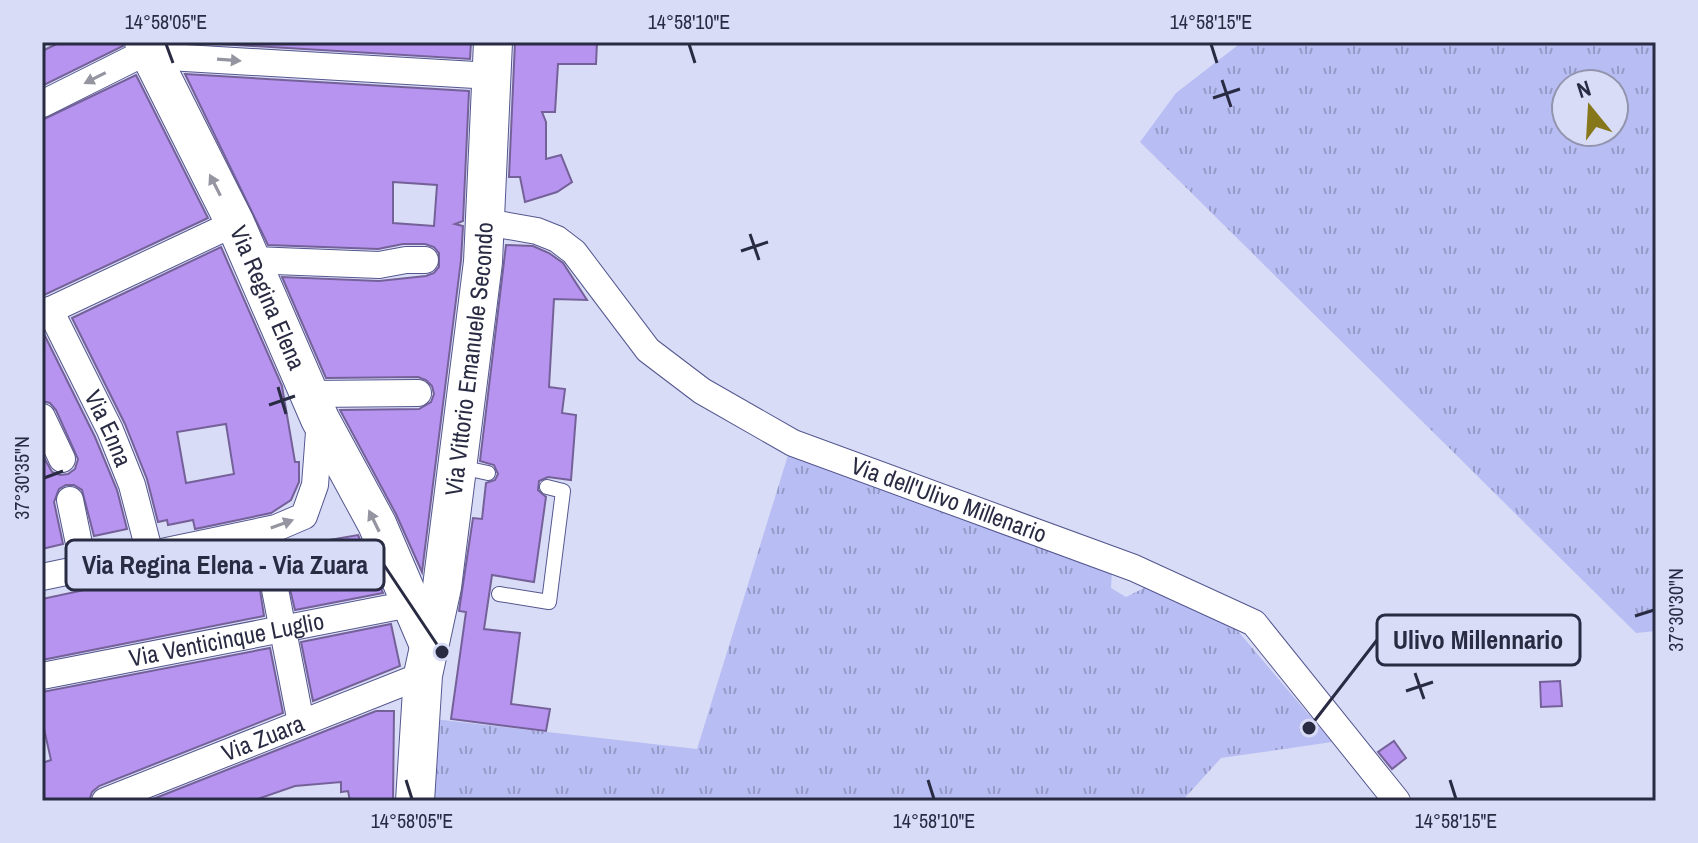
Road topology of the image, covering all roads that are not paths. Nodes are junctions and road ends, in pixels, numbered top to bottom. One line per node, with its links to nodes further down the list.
1 (148, 50): 2 (street, one-way to 2); 3 (street, one-way to 3); 5 (street, Via Regina Elena, one-way to 1)
2 (493, 59): 4 (street, Via Vittorio Emanuele Secondo)
3 (43, 101)
4 (486, 222): 22 (street, Via Vittorio Emanuele Secondo); 27 (street, Via dell'Ulivo Millenario)
5 (235, 223): 6 (street, Via Regina Elena); 8 (street)
6 (251, 260): 7 (street); 10 (street, Via Regina Elena)
7 (425, 260)
8 (46, 312): 15 (street, Via Enna)
9 (418, 393): 10 (street)
10 (315, 406): 15 (street, one-way to 10); 20 (street, Via Regina Elena, one-way to 10)
11 (42, 417): 12 (street)
12 (62, 459)
13 (547, 487): 19 (lane)
14 (70, 500): 16 (street)
15 (150, 554): 16 (street)
16 (84, 568): 18 (street)
17 (272, 574): 21 (street)
18 (42, 577)
19 (499, 594)
20 (410, 604): 21 (street, Via Venticinque Luglio); 22 (street, Via Regina Elena)
21 (283, 629): 23 (street, Via Venticinque Luglio); 24 (street)
22 (426, 659): 24 (street, Via Zuara); 26 (street, Via Vittorio Emanuele Secondo)
23 (42, 676)
24 (301, 723): 25 (street, Via Zuara)
25 (105, 801)
26 (415, 801)
27 (1397, 801)

